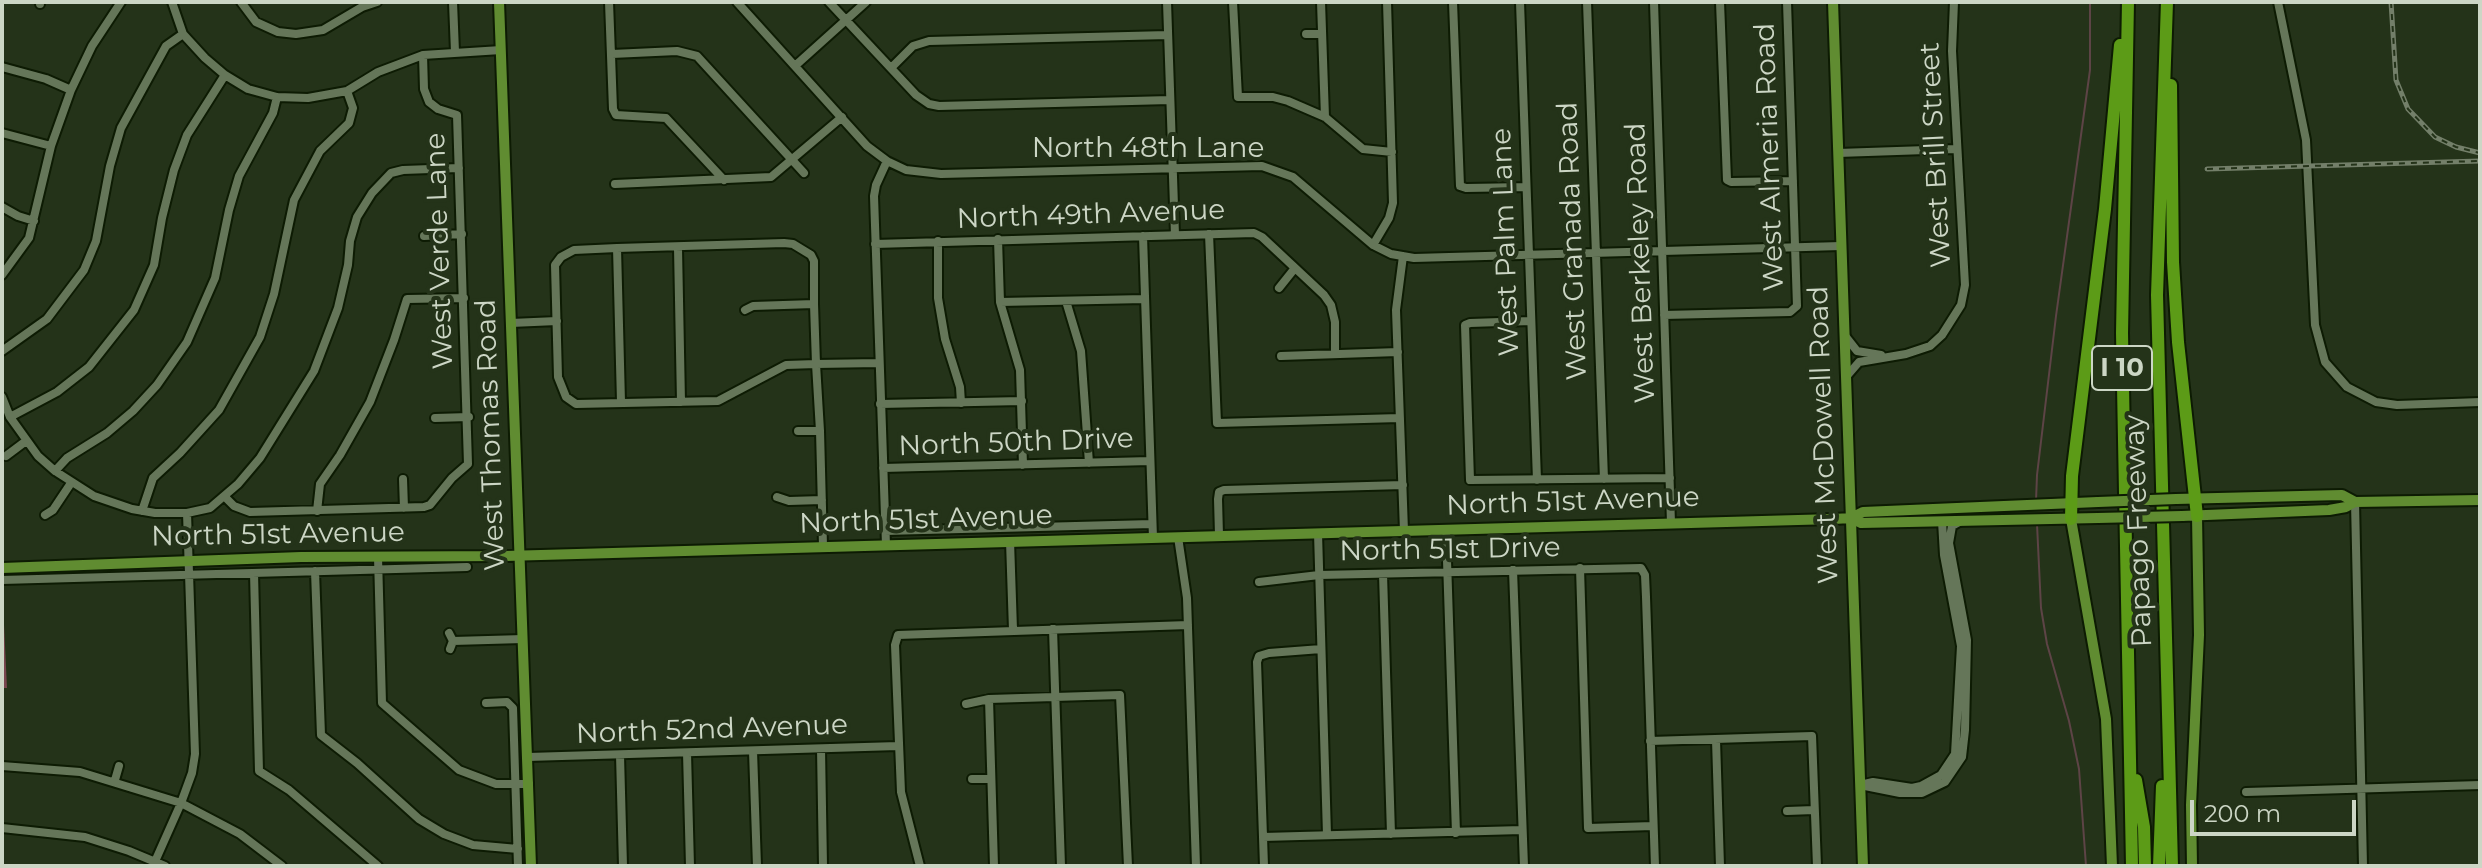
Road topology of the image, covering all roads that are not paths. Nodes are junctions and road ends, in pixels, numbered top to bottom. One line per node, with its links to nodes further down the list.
1 (121, 2): 39 (street)
2 (172, 2): 27 (street)
3 (241, 2): 4 (street)
4 (377, 2)
5 (453, 2): 32 (street)
6 (499, 2): 31 (main road, West Thomas Road)
7 (609, 2): 33 (street)
8 (737, 2): 35 (street, North 48th Lane)
9 (829, 2): 26 (street)
10 (866, 2): 26 (street)
11 (1167, 2): 30 (street)
12 (1233, 2): 44 (street)
13 (1321, 2): 29 (street)
14 (1387, 2): 48 (street)
15 (1453, 2): 58 (street)
16 (1520, 2): 58 (street, West Palm Lane)
17 (1587, 2): 75 (street, West Granada Road)
18 (1654, 2): 74 (street, West Berkeley Road)
19 (1720, 2): 56 (street)
20 (1787, 2): 56 (street, West Almeria Road)
21 (1833, 2): 49 (main road, West McDowell Road)
22 (1954, 2): 47 (street, West Brill Street)
23 (2126, 2): 132 (highway); 182 (highway, Papago Freeway / I 10)
24 (2168, 2): 128 (highway); 181 (highway, Papago Freeway / I 10)
25 (2278, 2): 104 (street)
26 (845, 20): 35 (street); 37 (street)
27 (183, 34): 38 (street); 92 (street)
28 (1306, 34): 29 (street)
29 (1322, 34): 44 (street)
30 (1168, 35): 37 (street); 42 (street)
31 (501, 50): 32 (street); 90 (main road, West Thomas Road)
32 (455, 52): 34 (street)
33 (612, 54): 50 (street); 55 (street)
34 (423, 55): 40 (street); 53 (street, West Verde Lane)
35 (796, 65): 43 (street, North 48th Lane)
36 (2, 67): 39 (street)
37 (891, 68): 42 (street)
38 (225, 75): 41 (street); 107 (street)
39 (71, 90): 46 (street)
40 (347, 91): 41 (street); 135 (street)
41 (277, 97): 119 (street)
42 (1170, 100): 52 (street)
43 (842, 117): 50 (street); 51 (street, North 48th Lane)
44 (1325, 117): 48 (street)
45 (2, 133): 46 (street)
46 (51, 146): 60 (street)
47 (1956, 149): 49 (street); 96 (street, West Brill Street)
48 (1392, 152): 69 (street)
49 (1838, 153): 70 (main road, West McDowell Road)
50 (793, 161): 54 (street); 55 (street)
51 (887, 161): 52 (street, North 48th Lane); 68 (street)
52 (1173, 167): 63 (street); 69 (street, North 48th Lane)
53 (459, 168): 61 (street, West Verde Lane); 126 (street)
54 (804, 173)
55 (724, 180): 57 (street)
56 (1793, 181): 71 (street, West Almeria Road)
57 (615, 184)
58 (1526, 187): 76 (street, West Palm Lane)
59 (2, 207): 60 (street)
60 (34, 221): 79 (street)
61 (462, 234): 64 (street); 81 (street, West Verde Lane)
62 (1209, 234): 63 (street, North 49th Avenue); 78 (street, North 49th Avenue); 110 (street)
63 (1175, 235): 65 (street, North 49th Avenue)
64 (424, 236)
65 (1143, 236): 66 (street, North 49th Avenue); 82 (street)
66 (998, 239): 67 (street, North 49th Avenue); 84 (street)
67 (938, 241): 68 (street, North 49th Avenue); 105 (street)
68 (875, 244): 97 (street)
69 (1373, 245): 77 (street, North 48th Lane)
70 (1841, 246): 71 (street, North 48th Lane); 91 (main road, West McDowell Road)
71 (1795, 247): 74 (street, North 48th Lane); 87 (street, West Almeria Road)
72 (617, 248): 73 (street); 88 (street); 102 (street)
73 (678, 248): 85 (street); 103 (street)
74 (1662, 251): 75 (street, North 48th Lane); 87 (street, West Berkeley Road)
75 (1596, 252): 76 (street, North 48th Lane); 122 (street, West Granada Road)
76 (1529, 254): 77 (street, North 48th Lane); 89 (street, West Palm Lane)
77 (1403, 256): 93 (street)
78 (1295, 268): 80 (street); 94 (street, North 49th Avenue)
79 (2, 275)
80 (1279, 288)
81 (464, 298): 108 (street, West Verde Lane); 136 (street)
82 (1145, 299): 83 (street); 115 (street)
83 (1066, 301): 84 (street); 116 (street)
84 (1000, 302): 101 (street)
85 (814, 304): 86 (street); 98 (street)
86 (745, 310)
87 (1664, 315): 120 (street, West Berkeley Road)
88 (557, 321): 90 (street); 102 (street)
89 (1531, 321): 123 (street, West Palm Lane); 123 (street)
90 (511, 323): 156 (main road, West Thomas Road)
91 (1844, 332): 96 (street); 99 (main road, West McDowell Road)
92 (2, 351)
93 (1398, 352): 94 (street); 110 (street)
94 (1335, 354): 95 (street)
95 (1281, 356)
96 (1886, 356): 99 (street)
97 (879, 363): 98 (street); 106 (street)
98 (816, 364): 103 (street); 112 (street)
99 (1846, 377): 140 (main road, West McDowell Road)
100 (2, 397): 107 (street)
101 (1022, 401): 105 (street); 117 (street)
102 (621, 402): 103 (street)
103 (681, 402)
104 (2480, 402)
105 (961, 403): 106 (street)
106 (880, 404): 118 (street)
107 (10, 417): 113 (street)
108 (469, 417): 109 (street); 134 (street, West Verde Lane)
109 (435, 418)
110 (1400, 418): 125 (street)
111 (798, 431): 112 (street)
112 (820, 431): 129 (street)
113 (26, 441): 114 (street); 119 (street)
114 (6, 456)
115 (1150, 461): 116 (street, North 50th Drive); 145 (street)
116 (1089, 463): 117 (street, North 50th Drive)
117 (1023, 465): 118 (street, North 50th Drive)
118 (883, 468): 147 (street)
119 (55, 471): 124 (street)
120 (1670, 478): 122 (street); 144 (street, West Berkeley Road)
121 (403, 479): 134 (street)
122 (1604, 479): 123 (street)
123 (1537, 480)
124 (71, 483): 135 (street); 138 (street)
125 (1403, 485): 148 (street); 150 (street)
126 (225, 497): 136 (street); 137 (street)
127 (777, 497): 129 (street)
128 (2196, 499): 131 (main road, North 51st Avenue); 132 (main road, North 51st Avenue, bridge); 139 (highway)
129 (822, 500): 155 (street)
130 (2480, 500): 131 (main road, North 51st Avenue)
131 (2355, 502): 139 (main road, North 51st Avenue); 201 (street)
132 (2070, 503): 133 (main road, North 51st Avenue); 141 (highway)
133 (2011, 506): 140 (main road, North 51st Avenue); 142 (main road)
134 (404, 508): 136 (street)
135 (142, 511): 137 (street)
136 (317, 511)
137 (187, 513): 157 (street)
138 (45, 515)
139 (2197, 516): 141 (main road, North 51st Avenue, bridge); 242 (main road)
140 (1851, 518): 142 (main road, North 51st Avenue); 144 (main road, North 51st Avenue); 199 (main road, West McDowell Road)
141 (2071, 519): 143 (main road, North 51st Avenue); 237 (main road)
142 (1942, 521): 143 (main road, North 51st Avenue); 196 (street)
143 (1961, 521): 196 (street)
144 (1671, 523): 146 (main road, North 51st Avenue)
145 (1152, 524): 147 (street, North 51st Avenue); 152 (street)
146 (1446, 530): 148 (main road, North 51st Avenue); 164 (street)
147 (885, 531): 154 (street)
148 (1404, 531): 149 (main road, North 51st Avenue)
149 (1318, 533): 150 (main road, North 51st Avenue); 168 (street)
150 (1219, 535): 151 (main road, North 51st Avenue)
151 (1178, 537): 152 (main road, North 51st Avenue); 171 (street)
152 (1153, 538): 153 (main road, North 51st Avenue)
153 (1010, 541): 154 (main road, North 51st Avenue); 173 (street)
154 (886, 545): 155 (main road, North 51st Avenue)
155 (823, 546): 156 (main road, North 51st Avenue)
156 (520, 555): 158 (main road, North 51st Avenue); 174 (main road, West Thomas Road)
157 (189, 561): 158 (main road, North 51st Avenue); 160 (main road, North 51st Avenue); 166 (street)
158 (378, 563): 159 (street, North 51st Avenue); 163 (street, North 51st Avenue); 197 (street)
159 (467, 567)
160 (2, 568)
161 (1580, 568): 162 (street, North 51st Drive); 184 (street, North 51st Drive); 208 (street)
162 (1513, 570): 164 (street, North 51st Drive); 210 (street)
163 (315, 571): 165 (street, North 51st Avenue); 215 (street)
164 (1447, 572): 167 (street, North 51st Drive); 211 (street)
165 (254, 573): 166 (street, North 51st Avenue); 219 (street)
166 (189, 574): 169 (street, North 51st Avenue); 203 (street)
167 (1383, 574): 168 (street, North 51st Drive); 212 (street)
168 (1319, 575): 170 (street, North 51st Drive); 176 (street)
169 (2, 580)
170 (1259, 582)
171 (1188, 625): 172 (street); 230 (street)
172 (1053, 629): 173 (street); 177 (street)
173 (1013, 630): 185 (street)
174 (523, 639): 175 (street); 190 (main road, West Thomas Road)
175 (450, 641)
176 (1321, 649): 213 (street); 214 (street)
177 (1056, 696): 178 (street); 228 (street); 229 (street)
178 (989, 699): 180 (street); 194 (street)
179 (486, 703): 197 (street)
180 (966, 704)
181 (2168, 707): 240 (highway); 241 (highway, Papago Freeway / I 10)
182 (2129, 733): 238 (highway, Papago Freeway / I 10); 239 (highway)
183 (1716, 740): 184 (street); 204 (street); 234 (street)
184 (1650, 741): 208 (street)
185 (898, 746): 186 (street, North 52nd Avenue); 206 (street)
186 (821, 749): 187 (street, North 52nd Avenue); 225 (street)
187 (753, 751): 188 (street, North 52nd Avenue); 224 (street)
188 (687, 753): 189 (street, North 52nd Avenue); 223 (street)
189 (620, 755): 190 (street, North 52nd Avenue); 222 (street)
190 (528, 757): 198 (main road, West Thomas Road)
191 (2, 766): 195 (street)
192 (119, 766): 195 (street)
193 (972, 779): 194 (street)
194 (991, 779): 227 (street)
195 (115, 780): 203 (street)
196 (1937, 783): 199 (street)
197 (516, 784): 198 (street); 215 (street)
198 (529, 784): 221 (main road, West Thomas Road)
199 (1860, 785): 236 (main road, West McDowell Road)
200 (2480, 785): 201 (street)
201 (2361, 788): 202 (street); 243 (street)
202 (2246, 792)
203 (181, 803): 216 (street); 218 (street)
204 (1814, 810): 205 (street); 235 (street)
205 (1787, 811)
206 (906, 815): 207 (street); 226 (street)
207 (893, 819)
208 (1653, 826): 233 (street)
209 (2, 828): 216 (street)
210 (1522, 830): 211 (street); 232 (street)
211 (1456, 833): 212 (street)
212 (1391, 834): 213 (street)
213 (1327, 835): 214 (street)
214 (1263, 837): 231 (street)
215 (518, 849): 220 (street)
216 (154, 864): 217 (street)
217 (165, 866)
218 (282, 866)
219 (378, 866)
220 (518, 866)
221 (531, 866)
222 (623, 866)
223 (690, 866)
224 (757, 866)
225 (823, 866)
226 (920, 866)
227 (994, 866)
228 (1061, 866)
229 (1128, 866)
230 (1196, 866)
231 (1264, 866)
232 (1524, 866)
233 (1655, 866)
234 (1720, 866)
235 (1817, 866)
236 (1863, 866)
237 (2112, 866)
238 (2132, 866)
239 (2145, 866)
240 (2159, 866)
241 (2172, 866)
242 (2192, 866)
243 (2363, 866)

